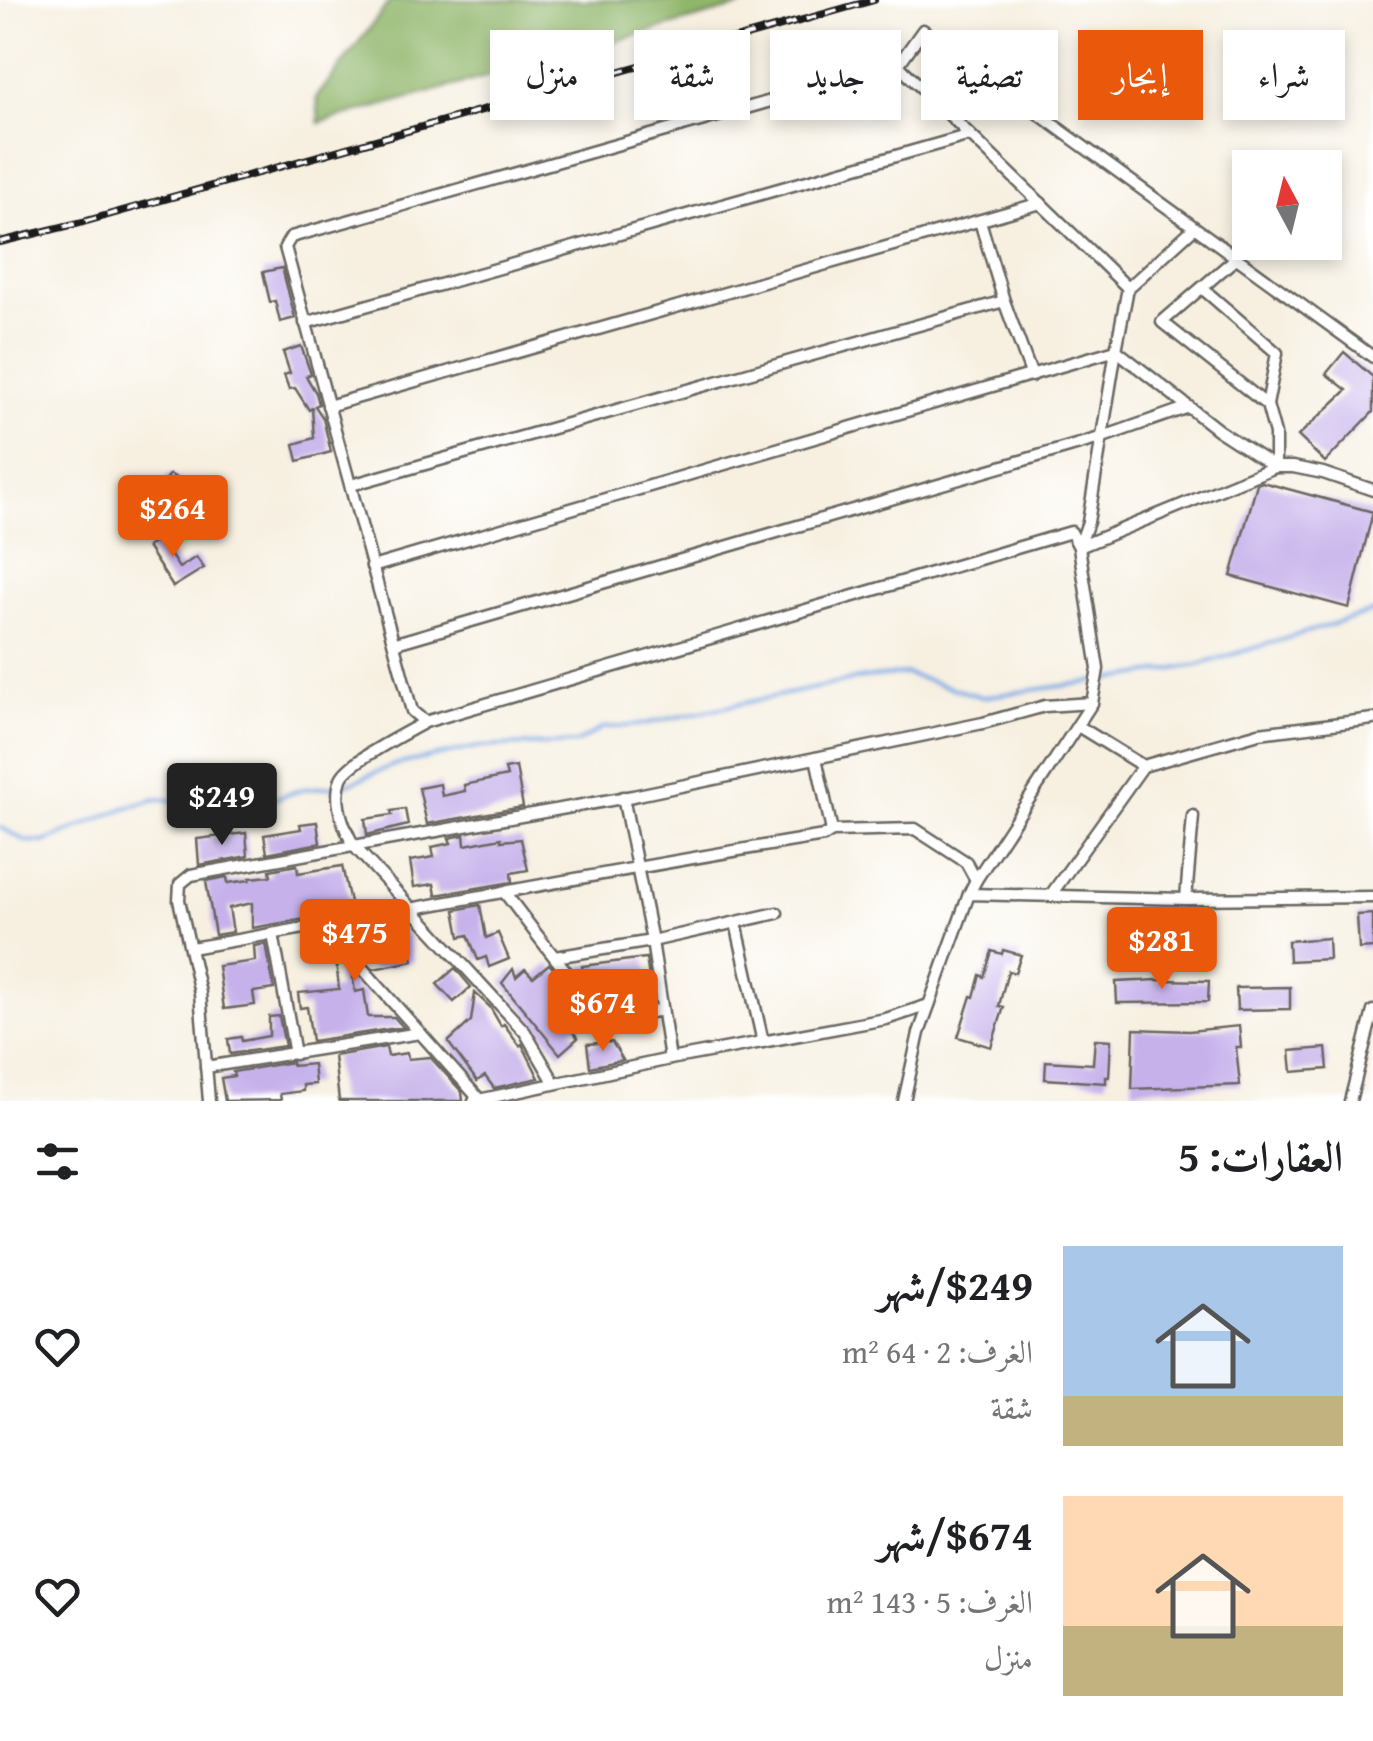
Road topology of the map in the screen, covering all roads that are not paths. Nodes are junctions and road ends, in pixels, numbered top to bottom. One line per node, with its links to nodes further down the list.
1 (901, 61): 7 (street)
2 (901, 68): 4 (street)
3 (770, 101): 14 (street)
4 (970, 134): 5 (street); 14 (street)
5 (1041, 204): 6 (street); 11 (street)
6 (980, 221): 13 (street); 19 (street)
7 (1194, 228): 8 (street); 11 (street)
8 (1232, 255)
9 (1234, 260): 12 (street)
10 (1239, 260): 16 (street)
11 (1128, 288): 15 (street)
12 (1202, 288): 18 (street); 18 (street)
13 (1004, 301): 17 (street); 23 (street)
14 (305, 323): 19 (street)
15 (1116, 350): 17 (street); 20 (street); 21 (street)
16 (1373, 357)
17 (1032, 376): 26 (street)
18 (1266, 404): 22 (street)
19 (328, 406): 23 (street)
20 (1190, 407): 21 (street); 22 (street)
21 (1100, 438): 25 (street); 27 (street)
22 (1275, 467): 24 (street); 25 (street)
23 (351, 485): 26 (street)
24 (1373, 490)
25 (1079, 547): 28 (street); 30 (street)
26 (372, 566): 27 (street)
27 (396, 643): 30 (street)
28 (1092, 703): 31 (street); 32 (street)
29 (1373, 718): 33 (street)
30 (425, 722): 37 (street)
31 (1078, 726): 33 (street); 39 (street)
32 (816, 758): 34 (street); 36 (street)
33 (1143, 766): 42 (street)
34 (623, 797): 37 (street); 38 (street)
35 (1193, 816): 44 (street)
36 (832, 831): 38 (street); 39 (street)
37 (354, 846): 45 (street); 50 (street)
38 (638, 866): 40 (street); 49 (street)
39 (976, 880): 41 (street)
40 (505, 893): 45 (street); 51 (street)
41 (968, 894): 42 (street); 53 (street)
42 (1050, 896): 44 (street)
43 (1373, 897): 44 (street)
44 (1186, 900)
45 (412, 910): 48 (street); 61 (street)
46 (777, 913): 47 (street)
47 (736, 924): 49 (street); 57 (street)
48 (274, 934): 50 (street); 58 (street)
49 (652, 941): 51 (street); 54 (street)
50 (190, 948): 60 (street)
51 (555, 957): 54 (street)
52 (364, 970): 56 (street)
53 (929, 1005): 57 (street); 64 (street)
54 (662, 1010): 59 (street)
55 (1373, 1011): 65 (street)
56 (420, 1033): 58 (street); 62 (street)
57 (762, 1042): 59 (street)
58 (295, 1054): 60 (street)
59 (670, 1059): 61 (street)
60 (206, 1067): 63 (street)
61 (554, 1082): 62 (street)
62 (477, 1100)
63 (209, 1101)
64 (904, 1101)
65 (1350, 1101)

